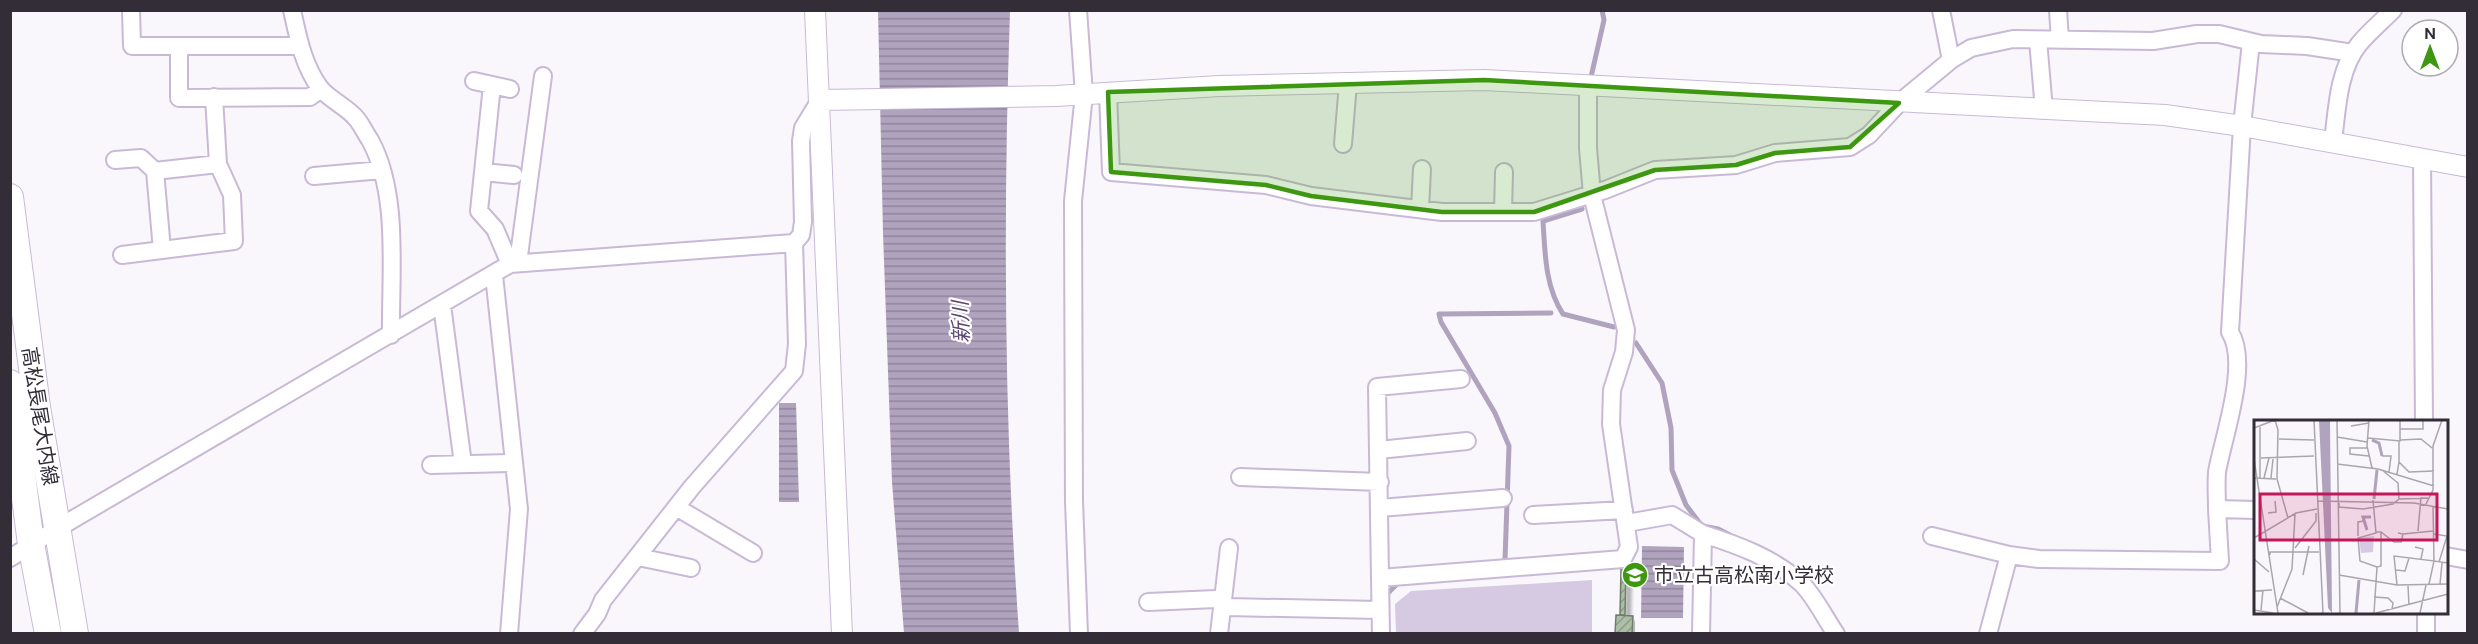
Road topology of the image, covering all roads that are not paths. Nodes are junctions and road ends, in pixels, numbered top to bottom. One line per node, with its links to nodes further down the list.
1 (131, 10): 11 (street)
2 (292, 10): 12 (street)
3 (815, 10): 25 (street)
4 (1078, 10): 23 (street)
5 (1941, 10): 14 (street)
6 (2058, 10): 9 (street)
7 (2393, 10): 13 (street)
8 (2038, 40): 9 (street); 14 (street); 27 (street)
9 (2060, 40): 10 (street)
10 (2251, 42): 13 (street); 28 (street)
11 (179, 46): 12 (street); 24 (street)
12 (300, 46): 20 (street)
13 (2353, 53): 29 (street)
14 (1951, 60): 26 (street)
15 (543, 76): 49 (street)
16 (474, 81): 18 (street)
17 (1348, 83): 19 (street); 22 (street); 30 (street)
18 (492, 85): 21 (street); 38 (street)
19 (1588, 86): 26 (street); 42 (street)
20 (321, 89): 24 (street); 36 (street)
21 (510, 89)
22 (1108, 92): 23 (street); 44 (street)
23 (1084, 94): 25 (street); 91 (street)
24 (214, 98): 33 (street)
25 (822, 100): 46 (street); 90 (street)
26 (1899, 103): 27 (street); 42 (street)
27 (2044, 110): 28 (street)
28 (2242, 126): 29 (street); 66 (street)
29 (2332, 142): 31 (street)
30 (1343, 144)
31 (2422, 158): 34 (street); 55 (street)
32 (115, 160): 37 (street)
33 (218, 164): 37 (street); 47 (street)
34 (2468, 167)
35 (1422, 169): 44 (street)
36 (382, 170): 41 (street); 52 (street)
37 (155, 171): 47 (street)
38 (483, 172): 40 (street); 49 (street)
39 (1504, 172): 45 (street)
40 (514, 175)
41 (314, 176)
42 (1592, 195): 45 (street); 69 (street)
43 (10, 198): 70 (main road, 高松長尾大内線)
44 (1420, 209): 45 (street)
45 (1503, 212)
46 (794, 243): 49 (street); 64 (street)
47 (162, 250): 48 (street)
48 (122, 255)
49 (514, 263): 50 (street)
50 (494, 274): 51 (street); 58 (street)
51 (442, 305): 52 (street); 59 (street)
52 (391, 335): 70 (street)
53 (1461, 379): 57 (street)
54 (10, 383): 74 (main road, 高松長尾大内線)
55 (2424, 420)
56 (1467, 441): 57 (street)
57 (1379, 450): 62 (street)
58 (514, 463): 59 (street); 88 (street)
59 (463, 464): 60 (street)
60 (431, 465)
61 (1240, 477): 62 (street)
62 (1380, 482): 65 (street)
63 (1503, 498): 65 (street)
64 (676, 507): 75 (street); 78 (street)
65 (1380, 508): 81 (street)
66 (2217, 509): 67 (street); 76 (street)
67 (2254, 510)
68 (1533, 515): 69 (street)
69 (1625, 516): 71 (street); 81 (street)
70 (58, 528): 74 (street); 87 (main road, 高松長尾大内線)
71 (1703, 534): 94 (street); 95 (street)
72 (1932, 536): 76 (street)
73 (1229, 548): 83 (street)
74 (21, 551): 86 (main road, 高松長尾大内線)
75 (753, 553)
76 (2009, 555): 96 (street)
77 (2448, 556): 79 (street)
78 (638, 557): 80 (street); 89 (street)
79 (2468, 560)
80 (691, 568)
81 (1380, 578): 84 (street)
82 (1148, 602): 83 (street)
83 (1221, 603): 84 (street); 92 (street)
84 (1380, 610): 93 (street)
85 (2426, 614): 97 (street)
86 (48, 633)
87 (75, 633)
88 (509, 633)
89 (582, 633)
90 (842, 633)
91 (1079, 633)
92 (1219, 633)
93 (1381, 633)
94 (1701, 633)
95 (1836, 633)
96 (1988, 633)
97 (2426, 633)

